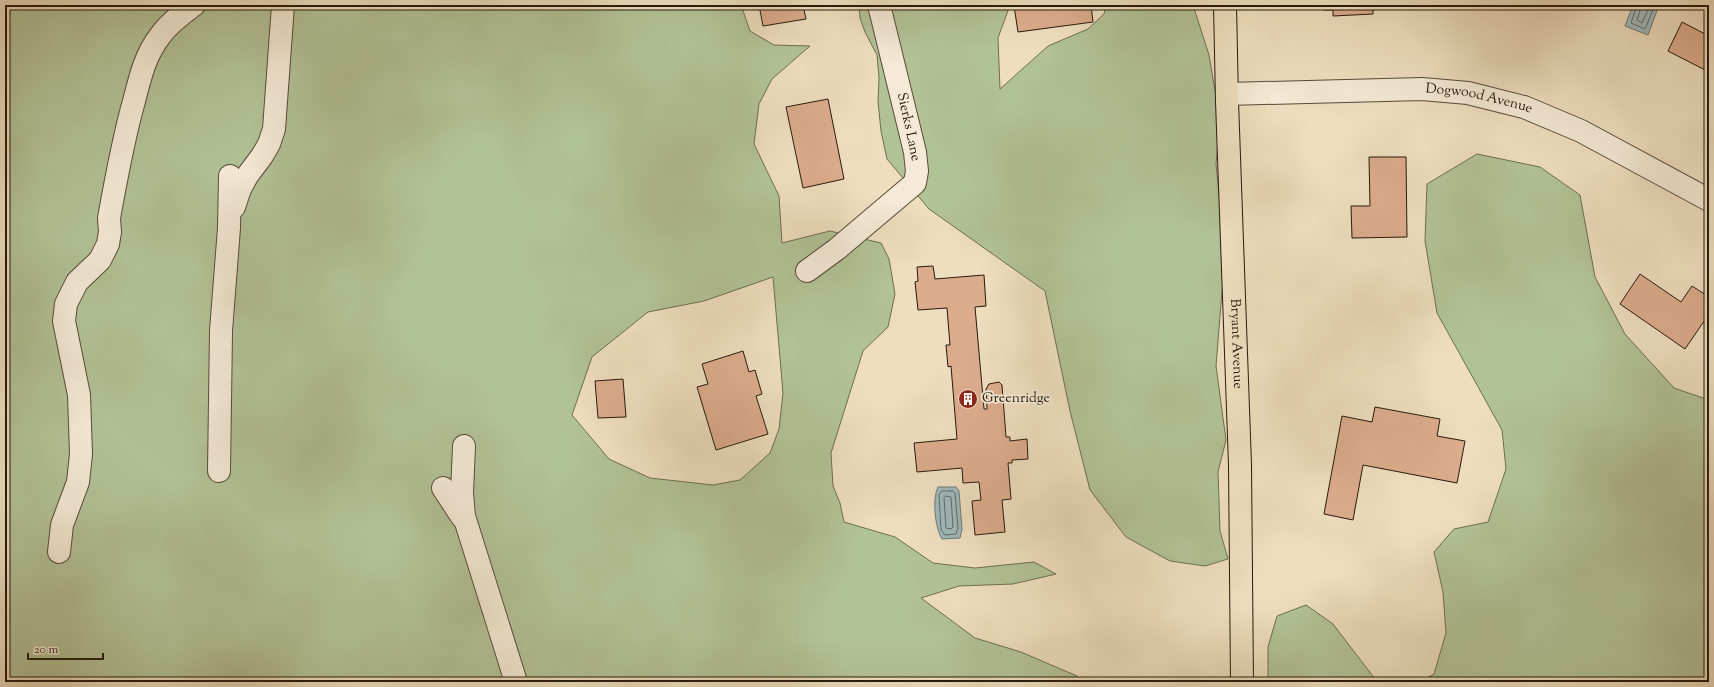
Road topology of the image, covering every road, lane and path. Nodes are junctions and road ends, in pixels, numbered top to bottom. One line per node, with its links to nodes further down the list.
1 (194, 5): 14 (street)
2 (283, 5): 8 (street)
3 (879, 5): 9 (street, Sierks Lane)
4 (1225, 5): 5 (main road, Bryant Avenue)
5 (1227, 94): 7 (street, Dogwood Avenue); 16 (main road, Bryant Avenue)
6 (230, 176): 8 (street)
7 (1709, 200)
8 (229, 228): 11 (street)
9 (807, 271)
10 (464, 446): 13 (street)
11 (220, 471)
12 (443, 488): 13 (street)
13 (468, 528): 15 (street)
14 (59, 552)
15 (516, 682)
16 (1242, 682)

